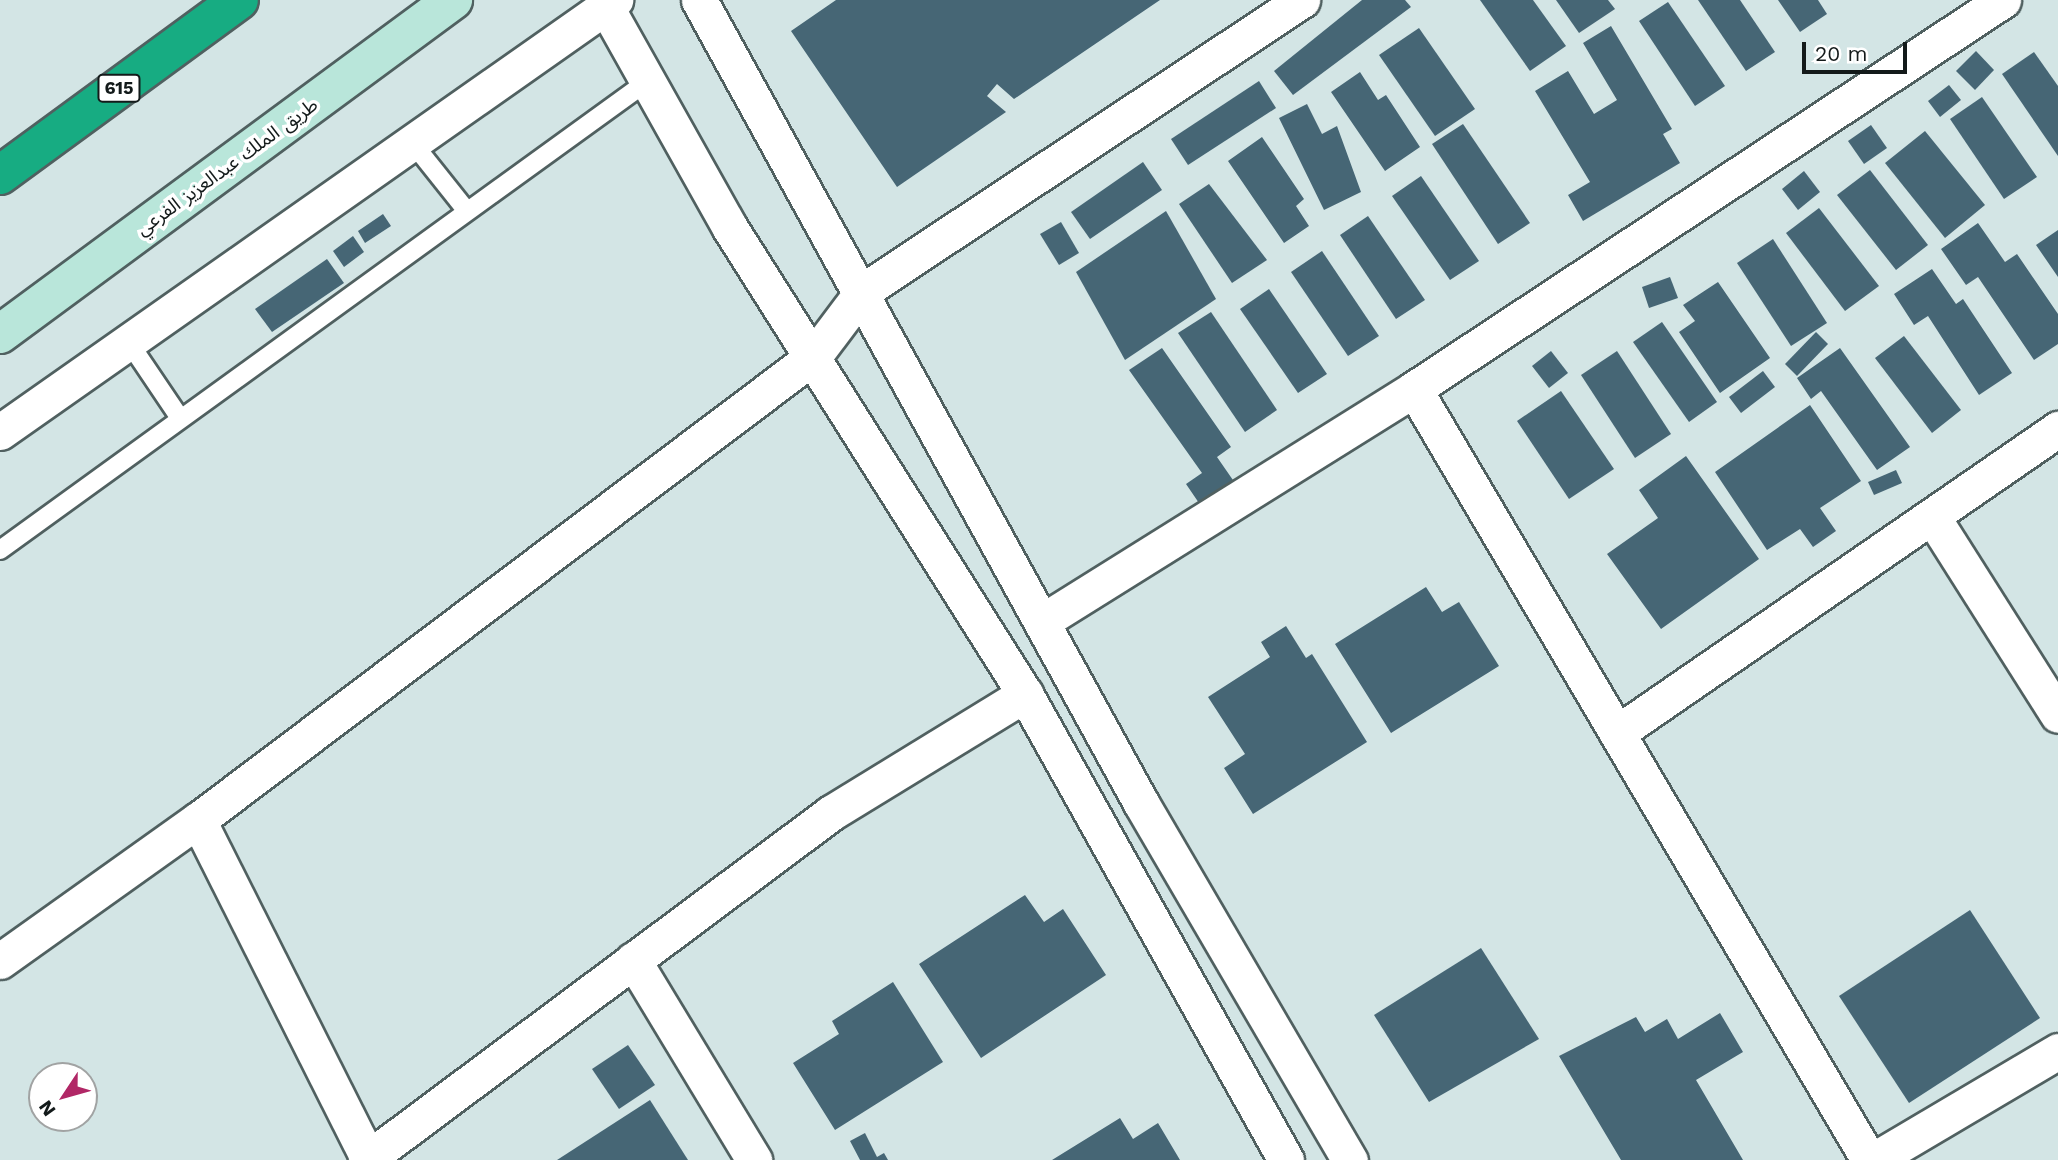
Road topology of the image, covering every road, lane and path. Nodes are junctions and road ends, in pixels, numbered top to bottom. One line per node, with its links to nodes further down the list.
1 (239, 0): 9 (highway, 615)
2 (453, 0): 12 (main road, طريق الملك عبدالعزيز الفرعي)
3 (699, 0): 11 (street)
4 (1302, 0): 11 (street)
5 (2003, 0): 15 (street)
6 (610, 4): 7 (street); 8 (street)
7 (648, 81): 10 (lane); 14 (street)
8 (411, 141): 10 (lane); 13 (street)
9 (0, 175)
10 (466, 210): 16 (lane)
11 (863, 290): 14 (street); 21 (street)
12 (0, 334)
13 (128, 341): 16 (lane); 18 (street)
14 (814, 356): 22 (street); 25 (street)
15 (1413, 389): 21 (street); 24 (street)
16 (180, 418): 20 (lane)
17 (2058, 429): 19 (street)
18 (0, 432)
19 (1933, 518): 23 (street); 24 (street)
20 (0, 550)
21 (1043, 621): 32 (street)
22 (1025, 694): 26 (street); 31 (street)
23 (2058, 715)
24 (1617, 733): 33 (street)
25 (198, 820): 27 (street); 29 (street)
26 (633, 960): 29 (street); 30 (street)
27 (0, 961)
28 (2058, 1051): 33 (street)
29 (367, 1159)
30 (754, 1160)
31 (1286, 1160)
32 (1350, 1160)
33 (1872, 1160)

